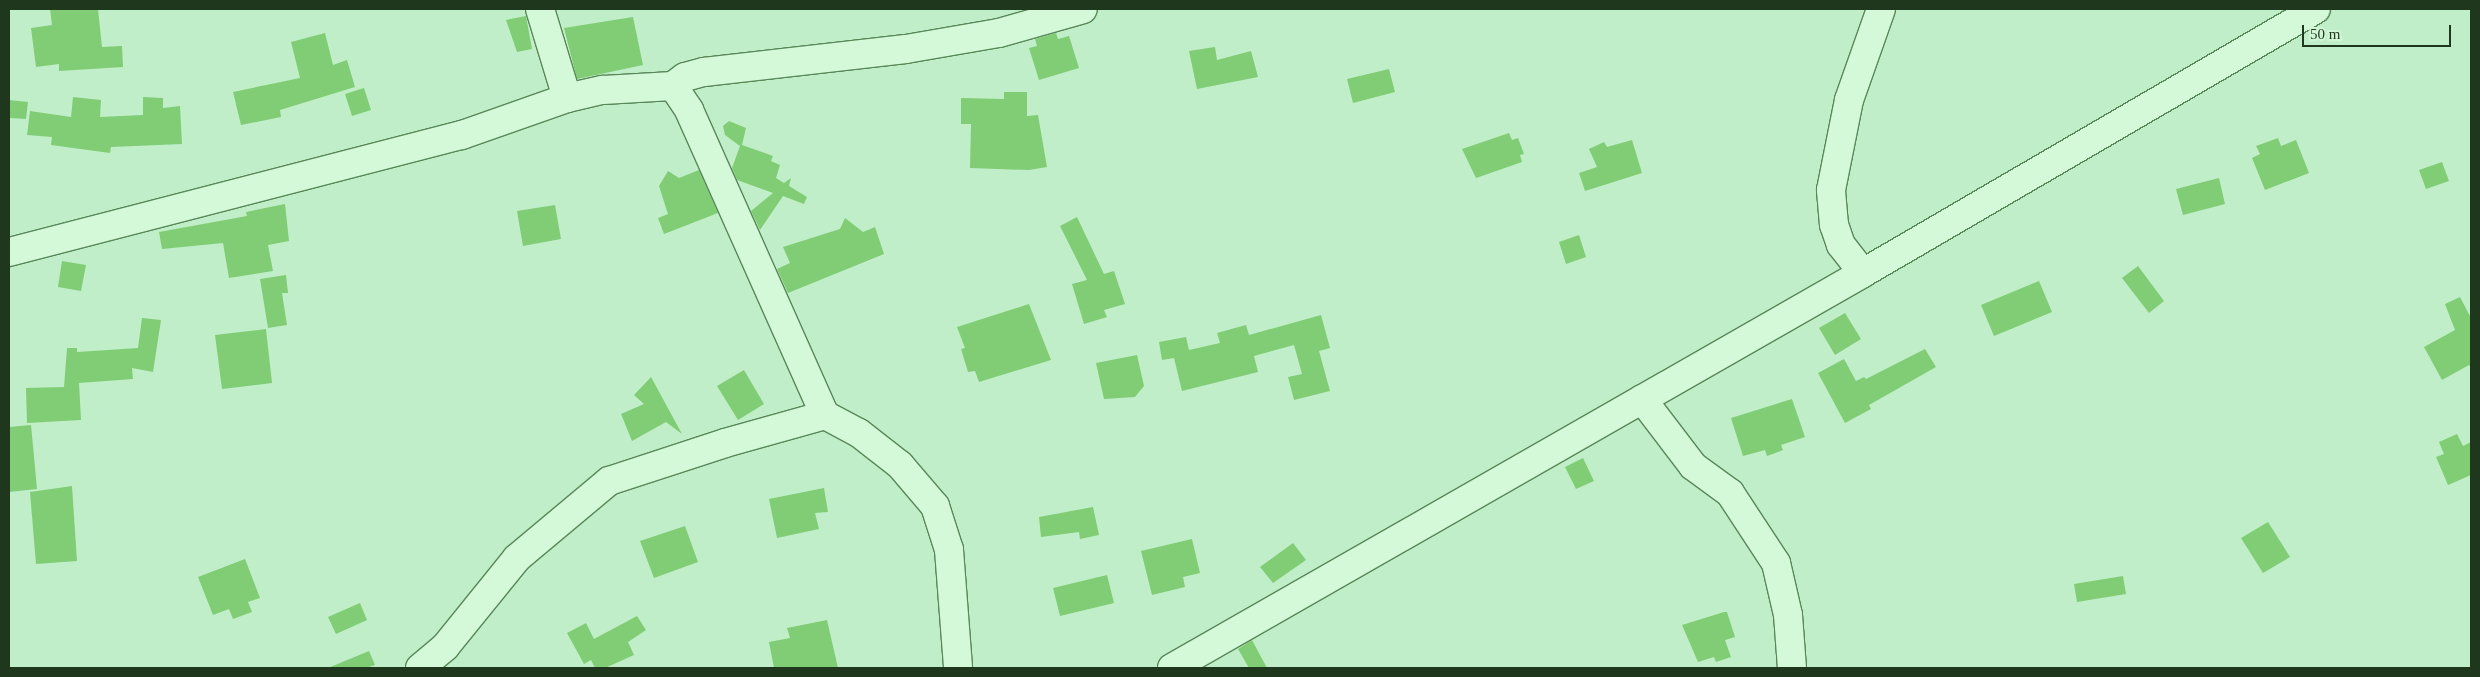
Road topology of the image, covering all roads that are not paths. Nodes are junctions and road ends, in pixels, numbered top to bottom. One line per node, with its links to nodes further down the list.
1 (540, 9): 6 (street)
2 (1083, 9): 5 (street)
3 (1881, 9): 8 (street)
4 (2316, 9): 8 (street)
5 (673, 86): 6 (street); 10 (street)
6 (567, 98): 7 (street)
7 (9, 252)
8 (1863, 273): 9 (street)
9 (1642, 399): 13 (street); 14 (street)
10 (825, 415): 11 (street); 12 (street)
11 (420, 668)
12 (958, 668)
13 (1172, 668)
14 (1792, 668)

